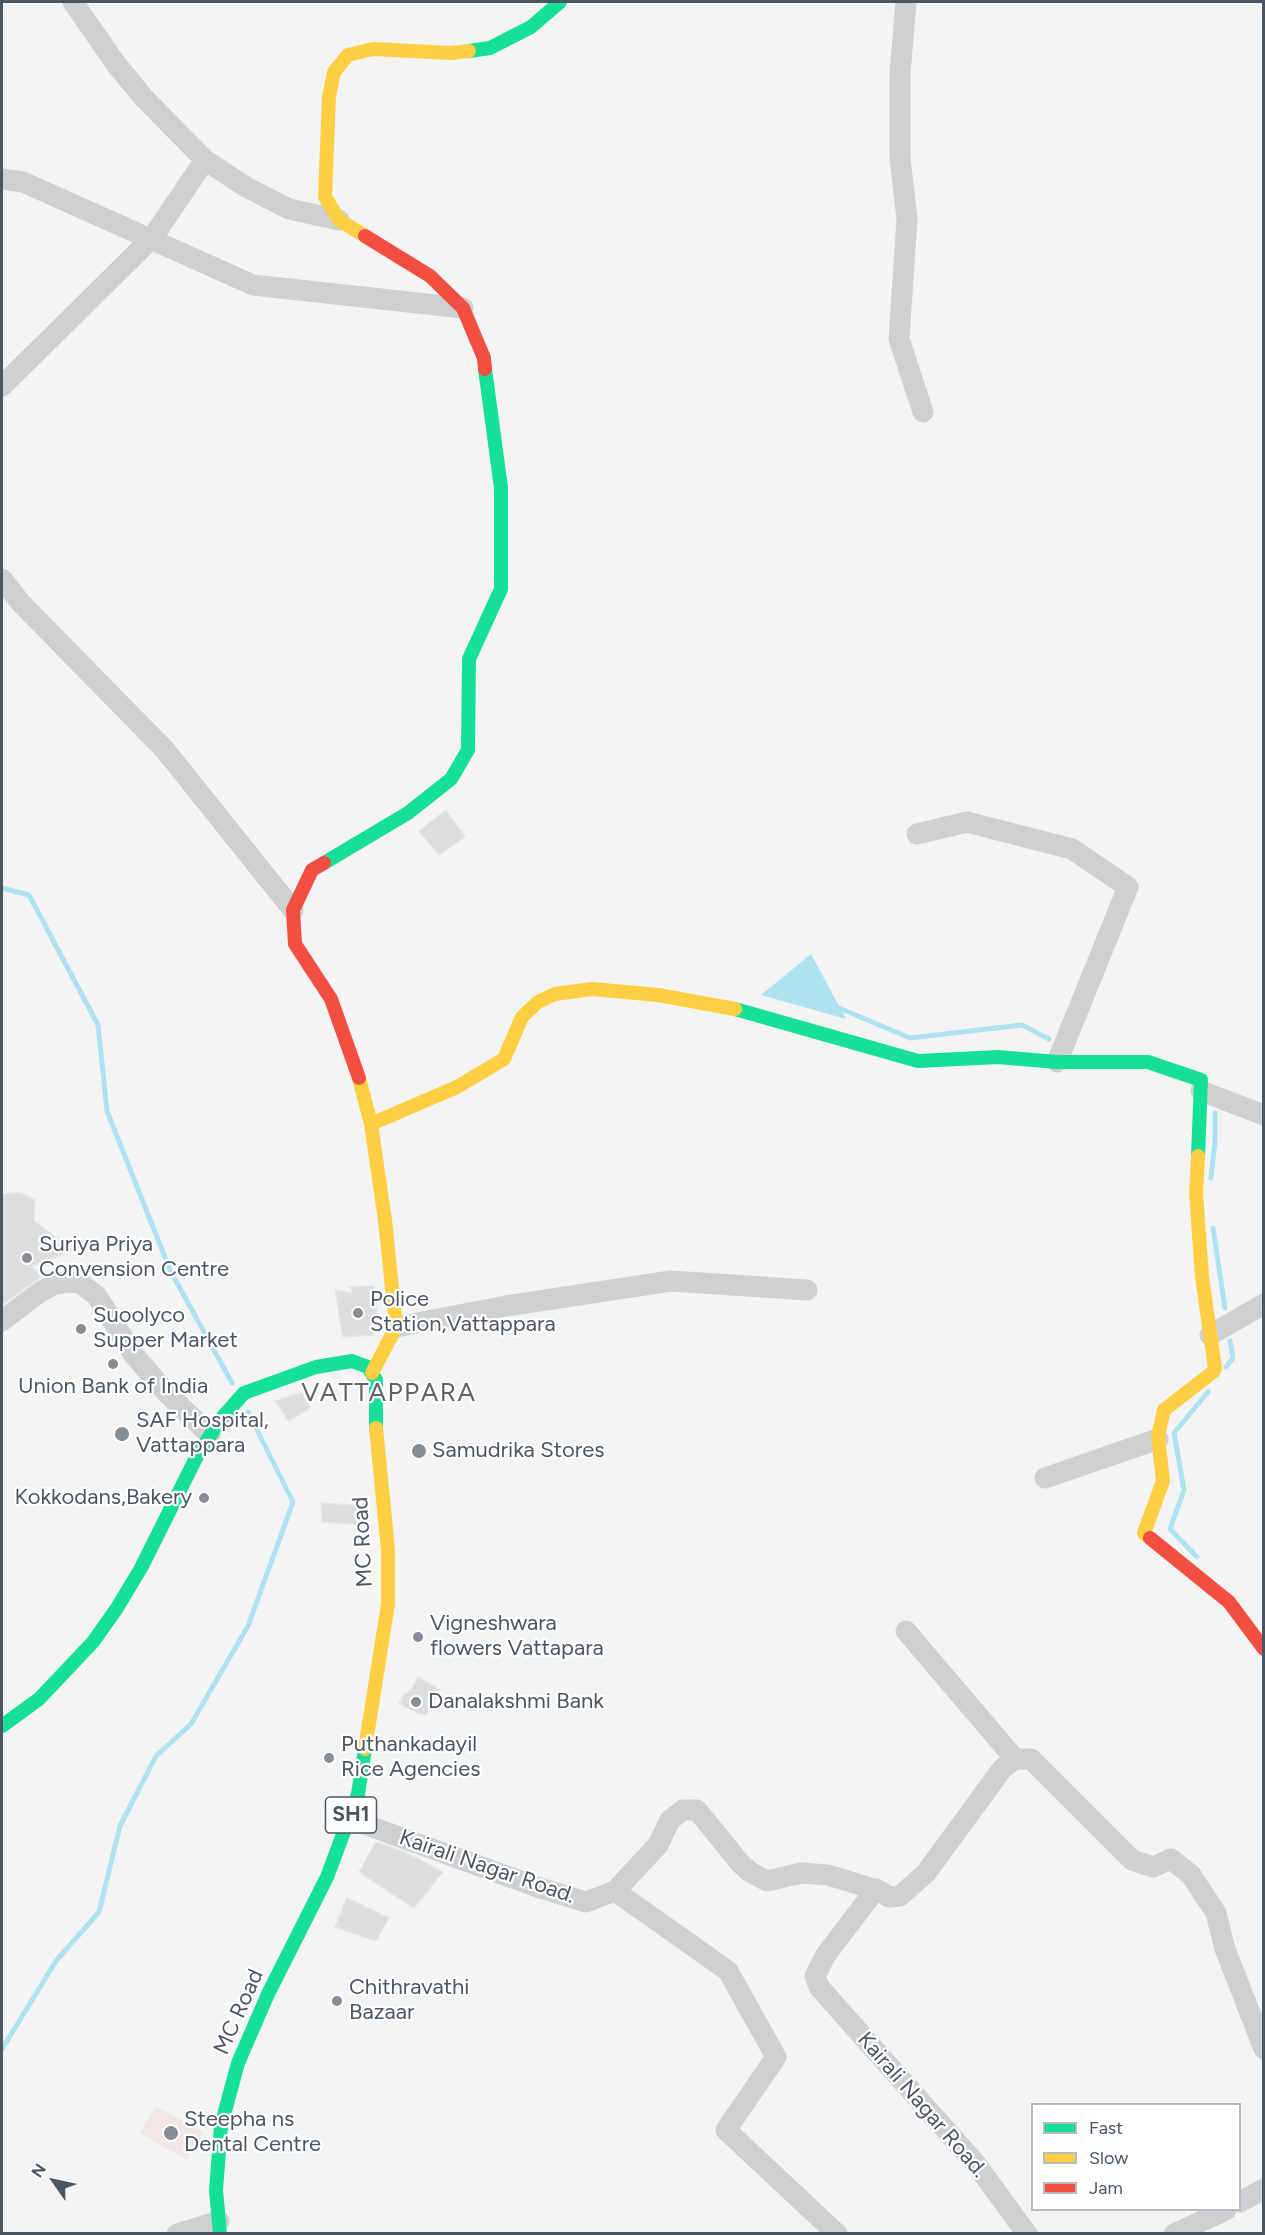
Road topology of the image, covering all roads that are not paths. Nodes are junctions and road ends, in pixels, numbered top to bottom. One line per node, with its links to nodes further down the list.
1 (73, 2): 4 (street)
2 (560, 2): 6 (main road)
3 (906, 2): 10 (street)
4 (205, 160): 6 (street); 7 (street)
5 (2, 179): 7 (street)
6 (339, 220): 8 (main road)
7 (152, 238): 8 (street); 9 (street)
8 (463, 308): 13 (main road)
9 (2, 386)
10 (922, 412)
11 (2, 579): 13 (street)
12 (917, 834): 14 (street)
13 (293, 910): 17 (main road)
14 (1057, 1062): 15 (main road); 17 (main road)
15 (1201, 1091): 16 (street); 22 (main road)
16 (1263, 1115)
17 (370, 1124): 21 (main road)
18 (807, 1290): 21 (street)
19 (1263, 1304): 22 (street)
20 (2, 1321): 24 (street)
21 (396, 1327): 23 (main road)
22 (1210, 1335): 25 (main road)
23 (372, 1373): 24 (main road); 31 (main road, MC Road / SH1)
24 (210, 1435): 29 (main road)
25 (1158, 1438): 26 (street); 28 (main road)
26 (1045, 1478)
27 (906, 1631): 30 (street)
28 (1263, 1649)
29 (2, 1726)
30 (1015, 1759): 32 (street, Kairali Nagar Road.); 34 (street)
31 (350, 1819): 33 (street, Kairali Nagar Road.); 38 (main road, MC Road / SH1)
32 (876, 1889): 33 (street, Kairali Nagar Road.); 41 (street, Kairali Nagar Road.)
33 (615, 1891): 40 (street)
34 (1263, 2049)
35 (1263, 2189): 36 (street)
36 (1241, 2201)
37 (1224, 2211): 42 (street)
38 (219, 2227): 39 (street)
39 (177, 2234)
40 (837, 2234)
41 (1027, 2234)
42 (1174, 2234)

